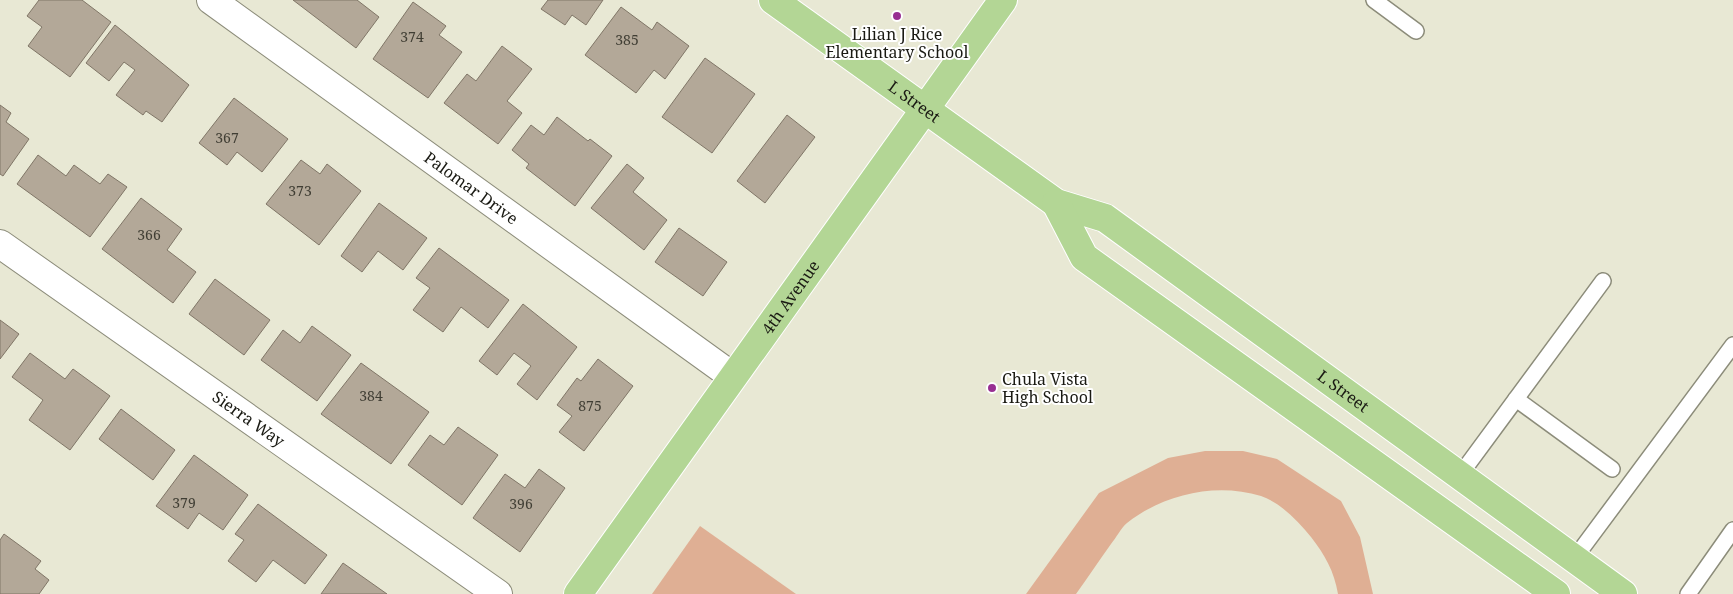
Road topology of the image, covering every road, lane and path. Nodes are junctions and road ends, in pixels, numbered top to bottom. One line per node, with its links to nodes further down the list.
1 (212, 0): 11 (street, Palomar Drive)
2 (773, 0): 6 (main road, L Street)
3 (1003, 0): 6 (main road, 4th Avenue)
4 (1374, 0): 5 (lane)
5 (1416, 31)
6 (925, 109): 7 (main road, L Street); 11 (main road, 4th Avenue)
7 (1056, 203): 14 (main road, L Street); 19 (main road, L Street)
8 (0, 244): 17 (street, Sierra Way)
9 (1603, 281): 12 (lane)
10 (1733, 345): 16 (lane)
11 (732, 376): 18 (main road, 4th Avenue)
12 (1516, 399): 13 (lane); 14 (lane)
13 (1612, 469)
14 (1460, 475): 16 (main road, L Street)
15 (1733, 530): 21 (lane)
16 (1574, 559): 20 (main road, L Street)
17 (498, 594)
18 (578, 594)
19 (1556, 594)
20 (1623, 594)
21 (1688, 594)

